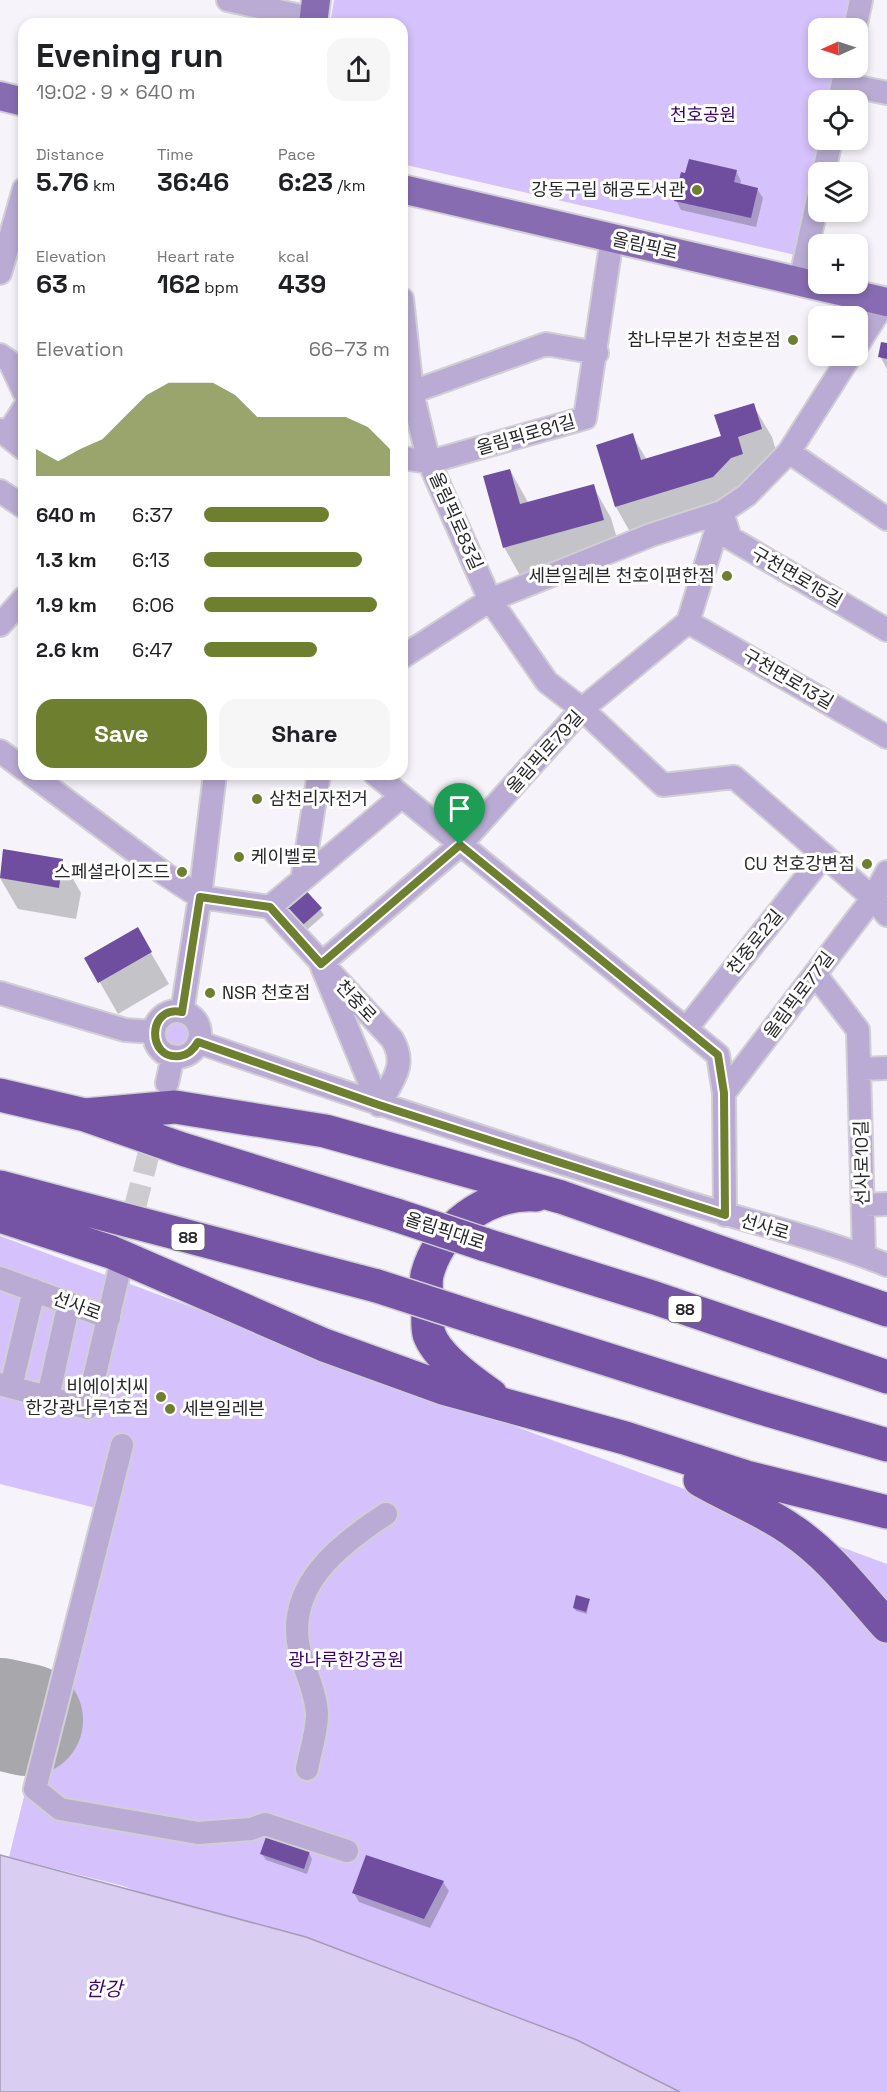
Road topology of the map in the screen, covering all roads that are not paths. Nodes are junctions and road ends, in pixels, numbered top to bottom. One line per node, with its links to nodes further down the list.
1 (228, 0): 3 (street)
2 (861, 0): 4 (street)
3 (314, 14)
4 (857, 18)
5 (843, 84): 6 (street)
6 (887, 93)
7 (0, 96): 8 (main road)
8 (18, 100)
9 (408, 190): 13 (main road, 올림픽로)
10 (18, 200): 11 (street)
11 (8, 217): 14 (street)
12 (813, 222): 16 (street)
13 (612, 238): 16 (main road, 올림픽로); 19 (street, 올림픽로81길)
14 (15, 252): 15 (street)
15 (0, 273)
16 (800, 282): 17 (main road, 올림픽로)
17 (886, 302): 18 (street)
18 (868, 329)
19 (597, 353): 24 (street); 29 (street, 올림픽로81길)
20 (0, 355): 23 (street)
21 (408, 355): 24 (street, 올림픽로83길)
22 (844, 366): 27 (street)
23 (18, 379)
24 (412, 392): 29 (street, 올림픽로83길)
25 (18, 421): 26 (street)
26 (10, 438)
27 (789, 452): 32 (street); 33 (street)
28 (408, 459): 29 (street, 올림픽로81길)
29 (429, 462): 34 (street, 올림픽로83길)
30 (0, 491): 31 (street)
31 (18, 503)
32 (722, 512): 34 (street); 36 (street); 38 (street, 구천면로15길)
33 (887, 519)
34 (490, 600): 39 (street); 40 (street, 올림픽로83길)
35 (18, 605): 37 (street)
36 (688, 622): 40 (street, 올림픽로79길); 41 (street, 구천면로13길)
37 (0, 625)
38 (887, 630)
39 (408, 653)
40 (582, 709): 49 (street, 올림픽로79길); 50 (street)
41 (887, 737)
42 (0, 751): 43 (street)
43 (18, 764)
44 (39, 780): 53 (street)
45 (213, 780): 53 (street)
46 (318, 780): 52 (street)
47 (382, 780): 48 (street)
48 (402, 796): 49 (street); 52 (street)
49 (460, 845): 56 (street, 올림픽로79길); 60 (street)
50 (824, 855): 54 (street); 60 (street, 천중로2길)
51 (887, 872): 54 (street, 올림픽로77길)
52 (302, 880): 55 (street)
53 (200, 897): 55 (street); 59 (street)
54 (880, 906): 57 (street, 올림픽로77길)
55 (270, 907): 56 (street, 천중로)
56 (321, 964): 69 (street); 69 (street, 천중로)
57 (815, 974): 65 (street, 선사로10길); 67 (street, 올림픽로77길)
58 (0, 993): 61 (street)
59 (182, 1012): 61 (street); 62 (street)
60 (686, 1029): 67 (street)
61 (154, 1032): 63 (street)
62 (198, 1042): 63 (street); 69 (street, 선사로)
63 (173, 1056): 66 (street)
64 (887, 1068): 65 (street)
65 (859, 1070): 74 (street, 선사로10길)
66 (167, 1083)
67 (724, 1093): 75 (street)
68 (0, 1095): 70 (highway, 올림픽대로 / 88)
69 (379, 1105): 75 (street, 선사로)
70 (85, 1115): 72 (highway); 85 (highway, 올림픽대로 / 88, bridge)
71 (0, 1187): 89 (highway, 88, bridge)
72 (561, 1197): 83 (highway); 88 (highway)
73 (887, 1204): 74 (street)
74 (863, 1205): 77 (street, 선사로10길)
75 (725, 1215): 77 (street, 선사로)
76 (0, 1216): 88 (highway)
77 (864, 1256): 78 (street, 선사로)
78 (887, 1265)
79 (119, 1272): 84 (street, 선사로)
80 (0, 1278): 81 (street, 선사로)
81 (34, 1290): 82 (street, 선사로); 86 (street)
82 (69, 1303): 84 (street, 선사로); 87 (street)
83 (887, 1310)
84 (109, 1318): 87 (street)
85 (887, 1377)
86 (5, 1386): 87 (street)
87 (48, 1397)
88 (506, 1405): 90 (highway)
89 (758, 1407): 92 (highway, 88); 93 (highway)
90 (625, 1438): 94 (highway); 96 (highway)
91 (122, 1445): 98 (street)
92 (887, 1445)
93 (887, 1468)
94 (887, 1512)
95 (386, 1514): 97 (street)
96 (887, 1626)
97 (307, 1769)
98 (347, 1851)

